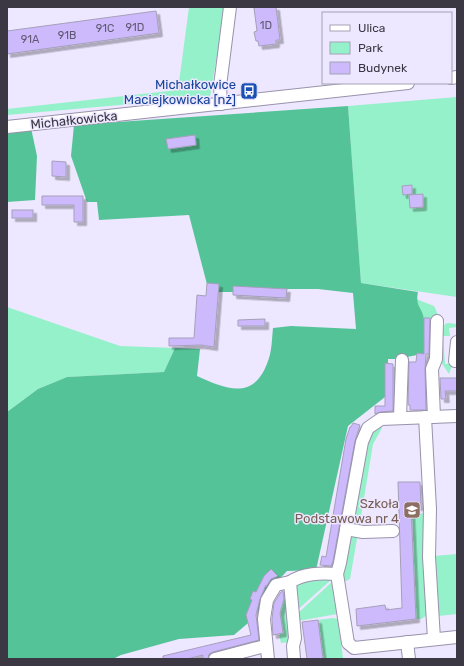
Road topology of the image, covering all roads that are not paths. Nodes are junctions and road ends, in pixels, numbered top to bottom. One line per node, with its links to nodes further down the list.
1 (230, 7): 3 (street)
2 (399, 84): 3 (street, Michałkowicka)
3 (217, 104): 4 (street, Michałkowicka)
4 (7, 127)
5 (437, 321): 10 (street)
6 (457, 342): 8 (street)
7 (402, 360): 11 (street)
8 (457, 361)
9 (457, 416): 10 (street)
10 (430, 417): 11 (street); 17 (street)
11 (400, 418): 12 (street)
12 (346, 529): 13 (street); 14 (street)
13 (393, 531)
14 (337, 574): 15 (street); 18 (street)
15 (290, 582): 19 (street); 21 (street)
16 (457, 636): 17 (street)
17 (434, 639): 18 (street)
18 (407, 642): 22 (street)
19 (267, 653): 20 (street)
20 (215, 659)
21 (294, 659)
22 (409, 659)

